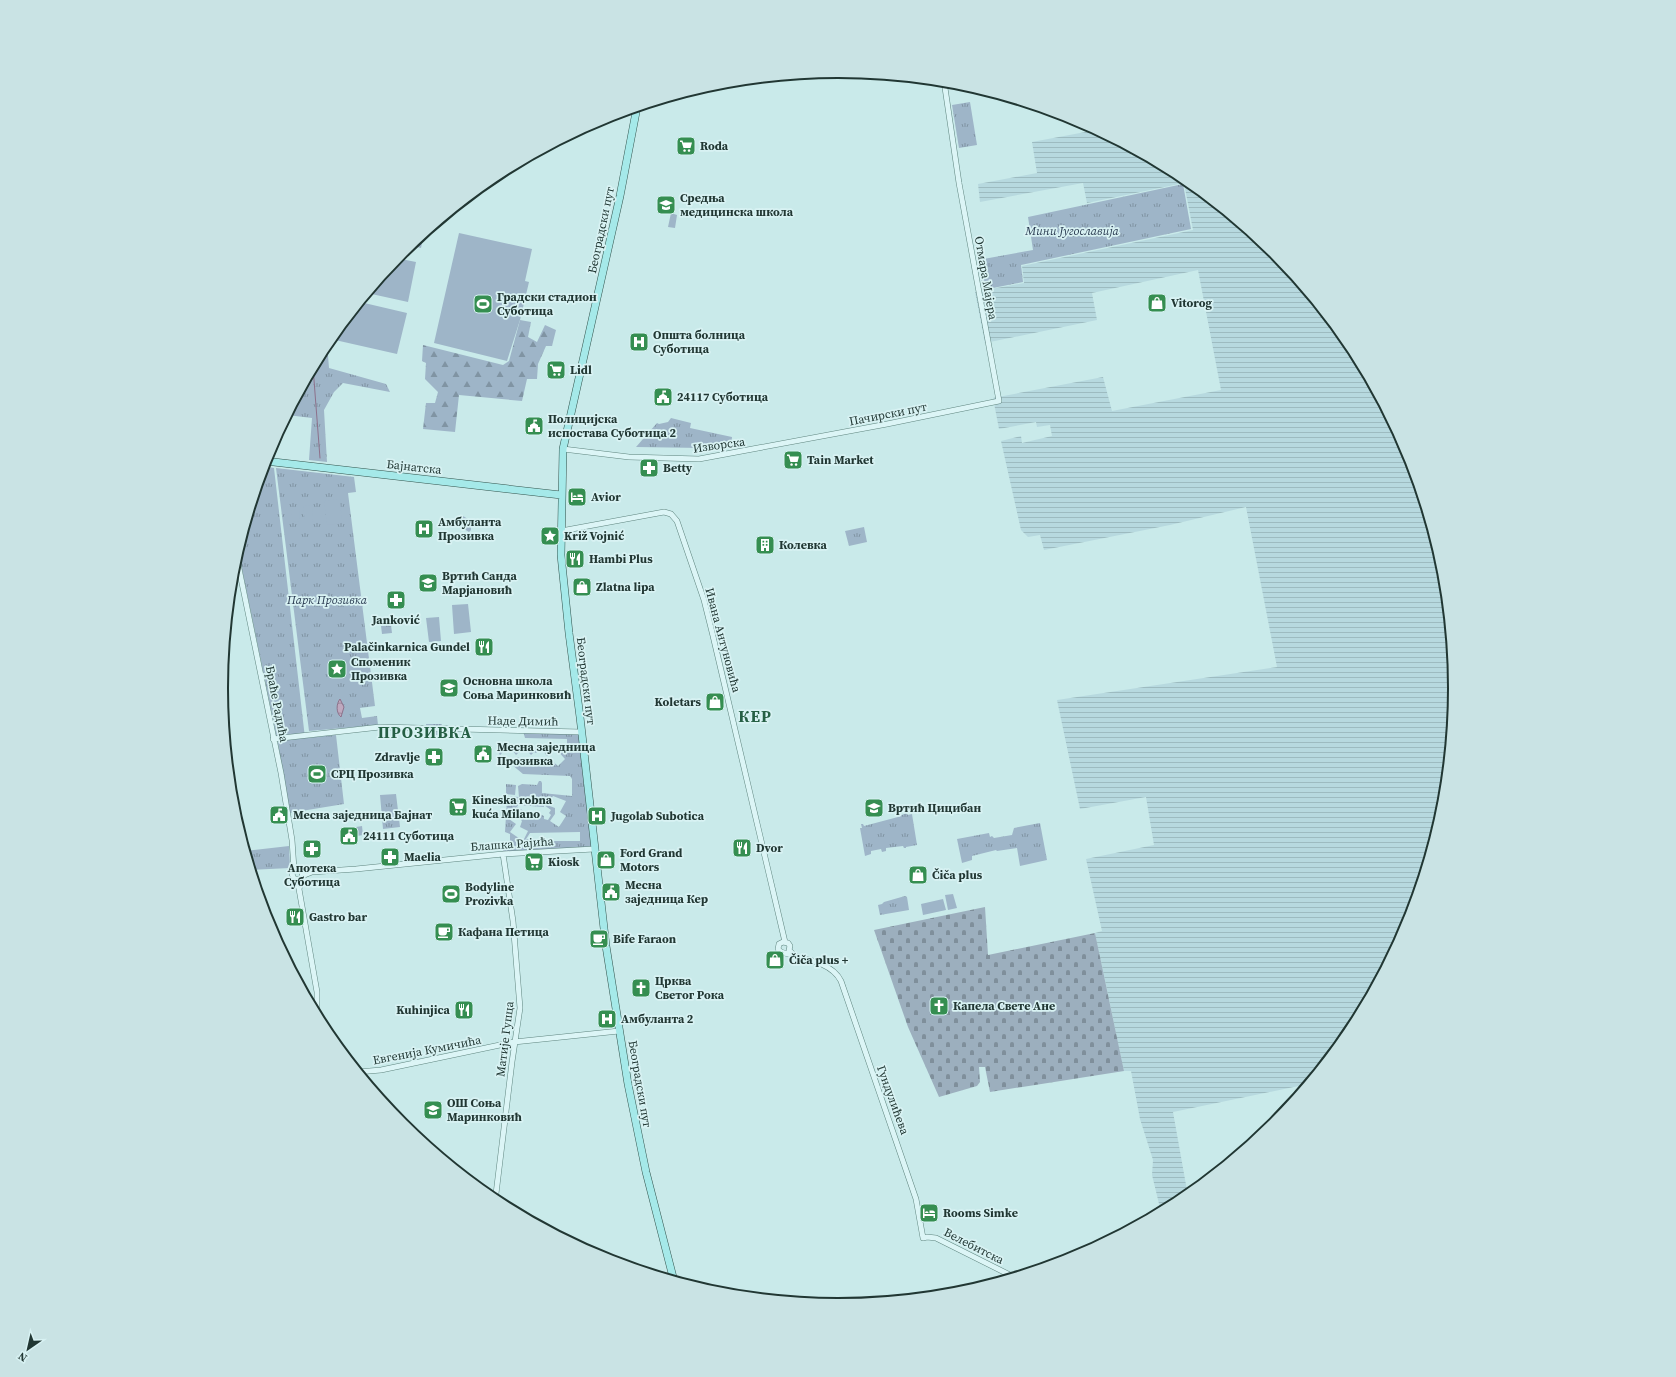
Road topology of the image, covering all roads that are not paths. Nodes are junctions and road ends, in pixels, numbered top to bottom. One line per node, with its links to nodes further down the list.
1 (945, 88): 3 (street, Отмара Мајера)
2 (636, 112): 5 (main road, Београдски пут)
3 (999, 401): 4 (street, Пачирски пут)
4 (780, 445): 5 (street, Изворска)
5 (563, 449): 7 (main road, Београдски пут)
6 (271, 462): 7 (main road, Бајнатска)
7 (561, 496): 8 (main road, Београдски пут)
8 (561, 531): 10 (main road, Београдски пут); 17 (street, Ивана Антуновића)
9 (239, 569): 11 (street, Браће Радића)
10 (581, 732): 11 (street, Наде Димић); 12 (main road, Београдски пут)
11 (273, 739): 14 (street, Браће Радића)
12 (594, 849): 13 (street, Блашка Рајића); 20 (main road, Београдски пут)
13 (503, 854): 15 (street, Блашка Рајића); 21 (street, Матије Гупца)
14 (298, 869): 15 (street, Блашка Рајића); 16 (street); 16 (street)
15 (312, 872): 16 (street, Блашка Рајића)
16 (300, 878): 19 (street)
17 (783, 942): 18 (street); 18 (street)
18 (788, 952): 24 (street, Гундулићева)
19 (317, 1007)
20 (619, 1031): 21 (street, Евгенија Кумичића); 26 (main road, Београдски пут)
21 (514, 1042): 22 (street, Евгенија Кумичића); 23 (street, Матије Гупца)
22 (363, 1072)
23 (497, 1194)
24 (923, 1238): 25 (street, Велебитска)
25 (1009, 1274)
26 (673, 1276)

